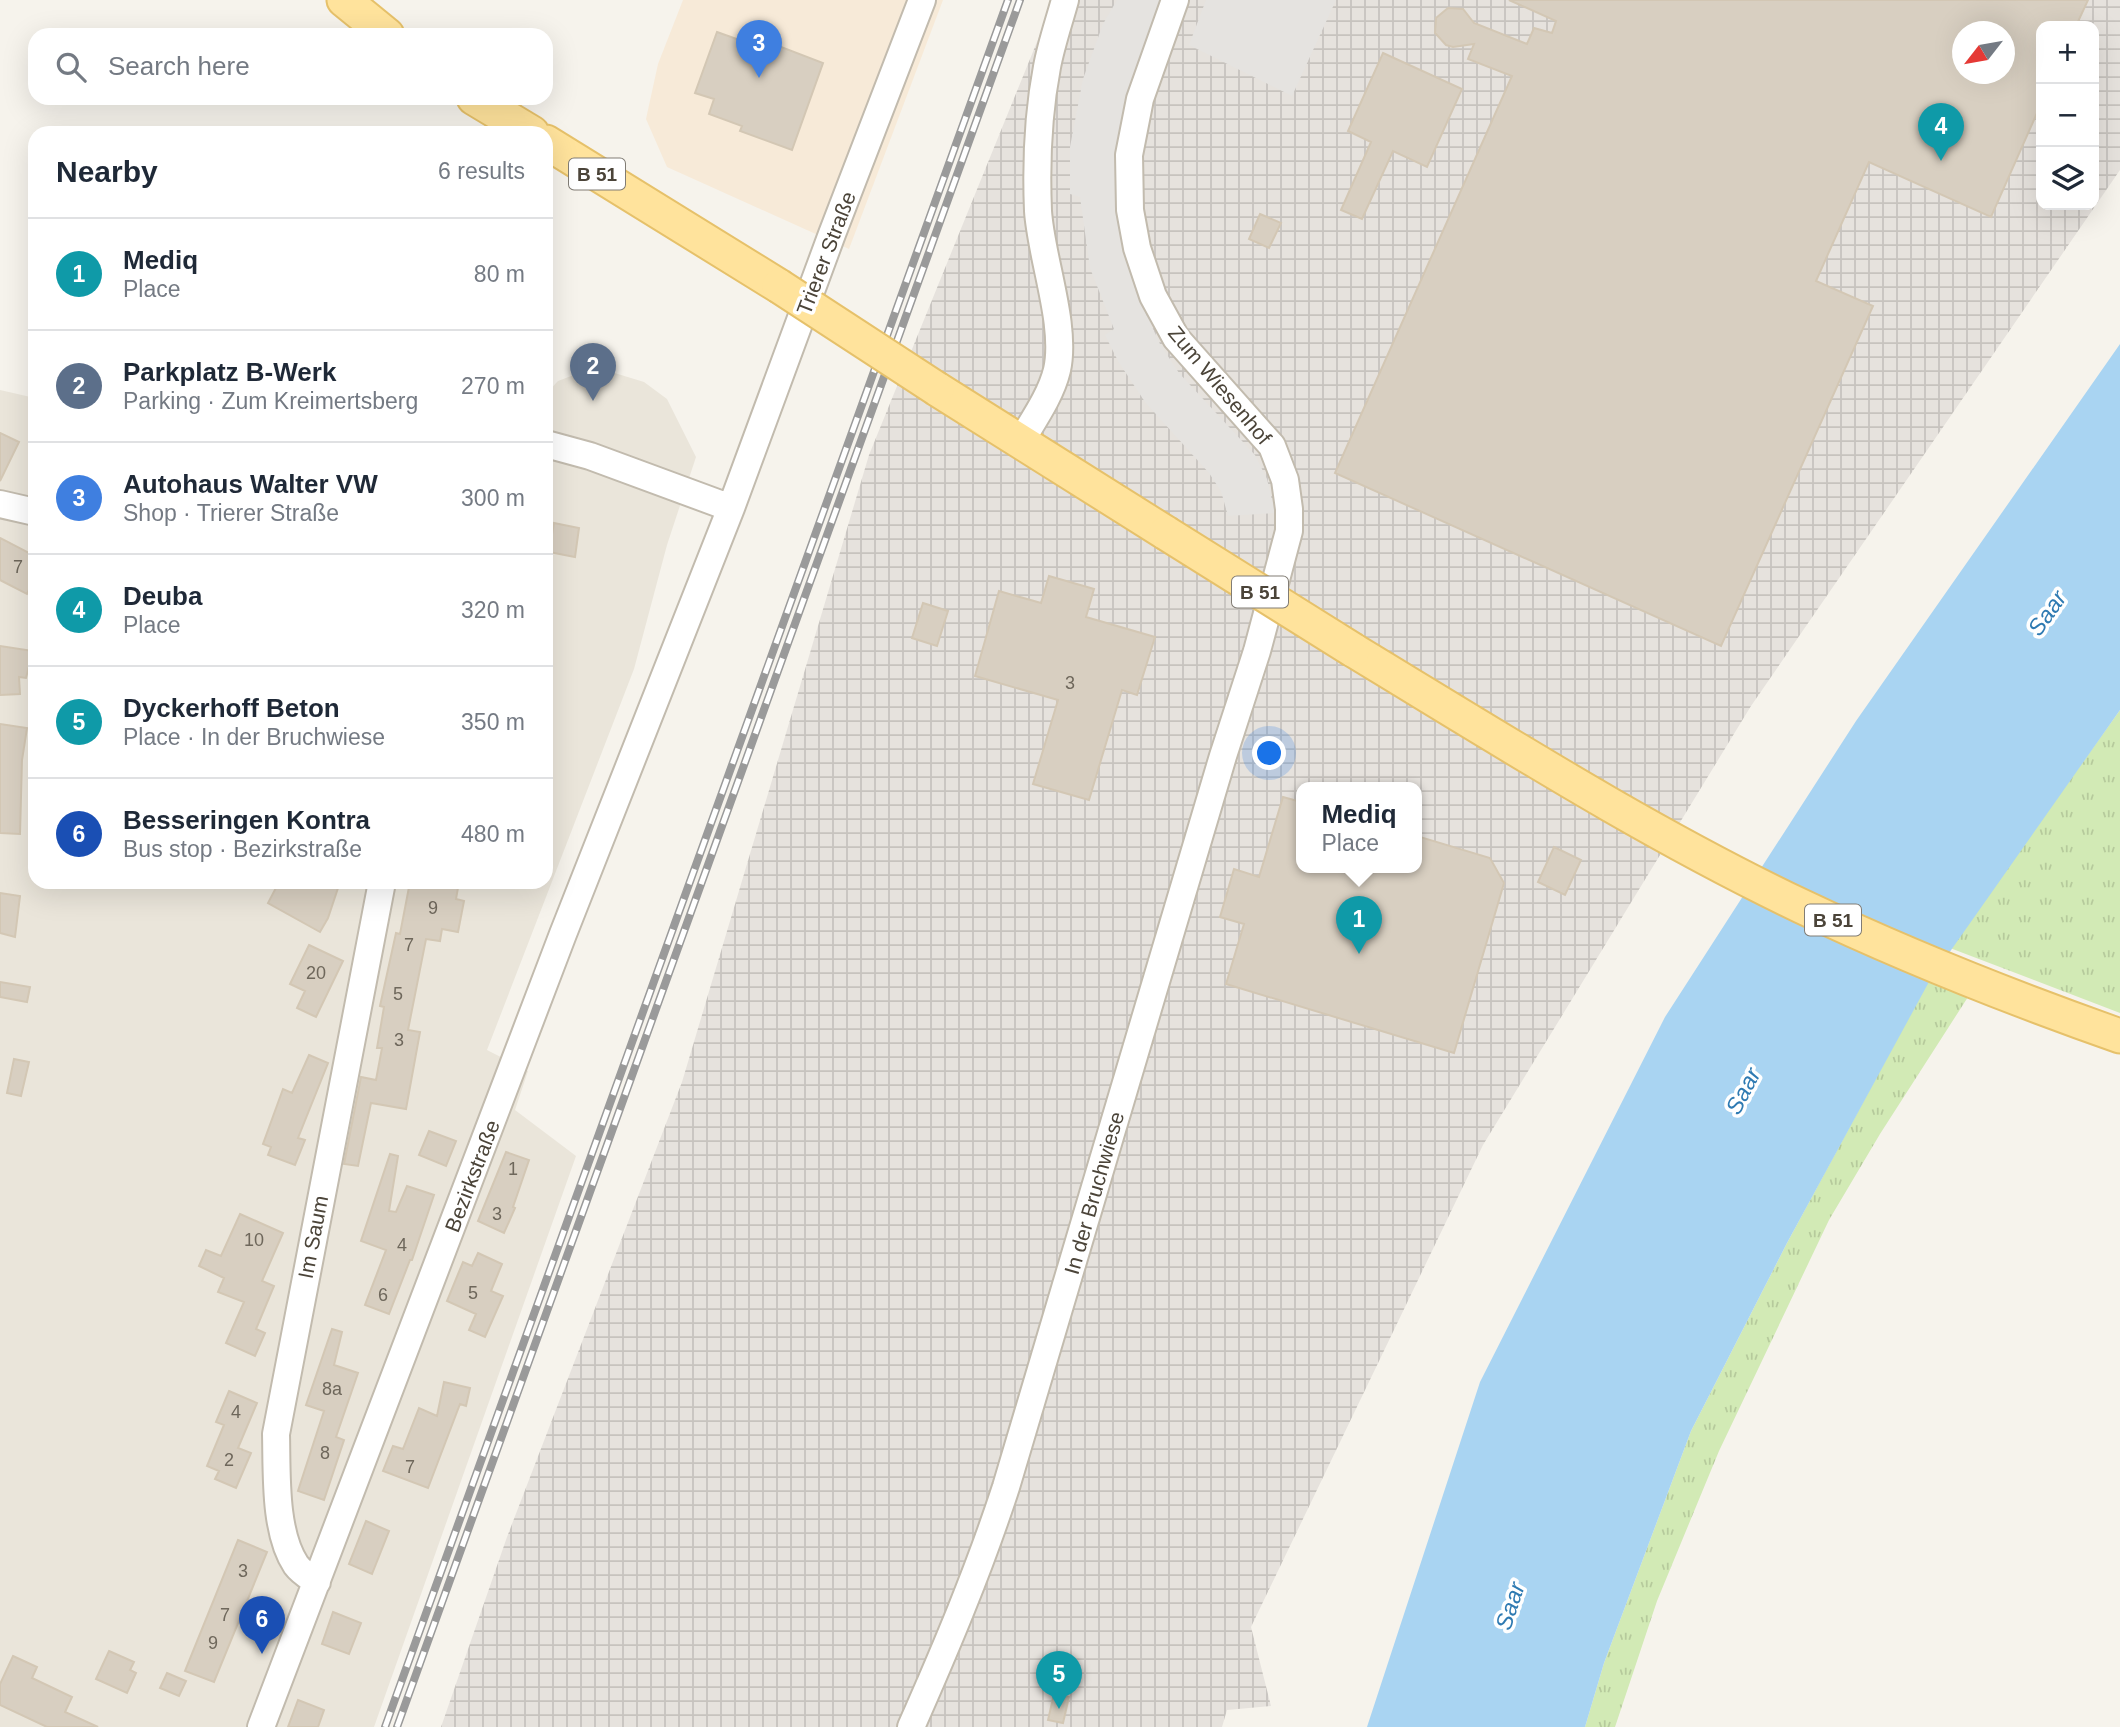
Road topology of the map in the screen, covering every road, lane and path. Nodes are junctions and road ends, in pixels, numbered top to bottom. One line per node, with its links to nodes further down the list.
1 (344, 0): 6 (main road)
2 (360, 0): 7 (main road)
3 (922, 0): 14 (street, Trierer Straße)
4 (1065, 0): 11 (street)
5 (1175, 0): 17 (street, Zum Wiesenhof)
6 (380, 28)
7 (383, 28)
8 (486, 105): 9 (main road)
9 (520, 126)
10 (553, 146): 11 (main road, B 51, bridge)
11 (1021, 441): 19 (main road, B 51, bridge)
12 (553, 446): 14 (street)
13 (0, 503): 15 (street)
14 (732, 508): 16 (street, Trierer Straße)
15 (28, 510)
16 (684, 626): 20 (street, Bezirkstraße)
17 (1257, 651): 22 (street, In der Bruchwiese)
18 (381, 889): 20 (street, Im Saum)
19 (2120, 1036)
20 (317, 1582): 21 (street, Bezirkstraße)
21 (261, 1727)
22 (911, 1727)

